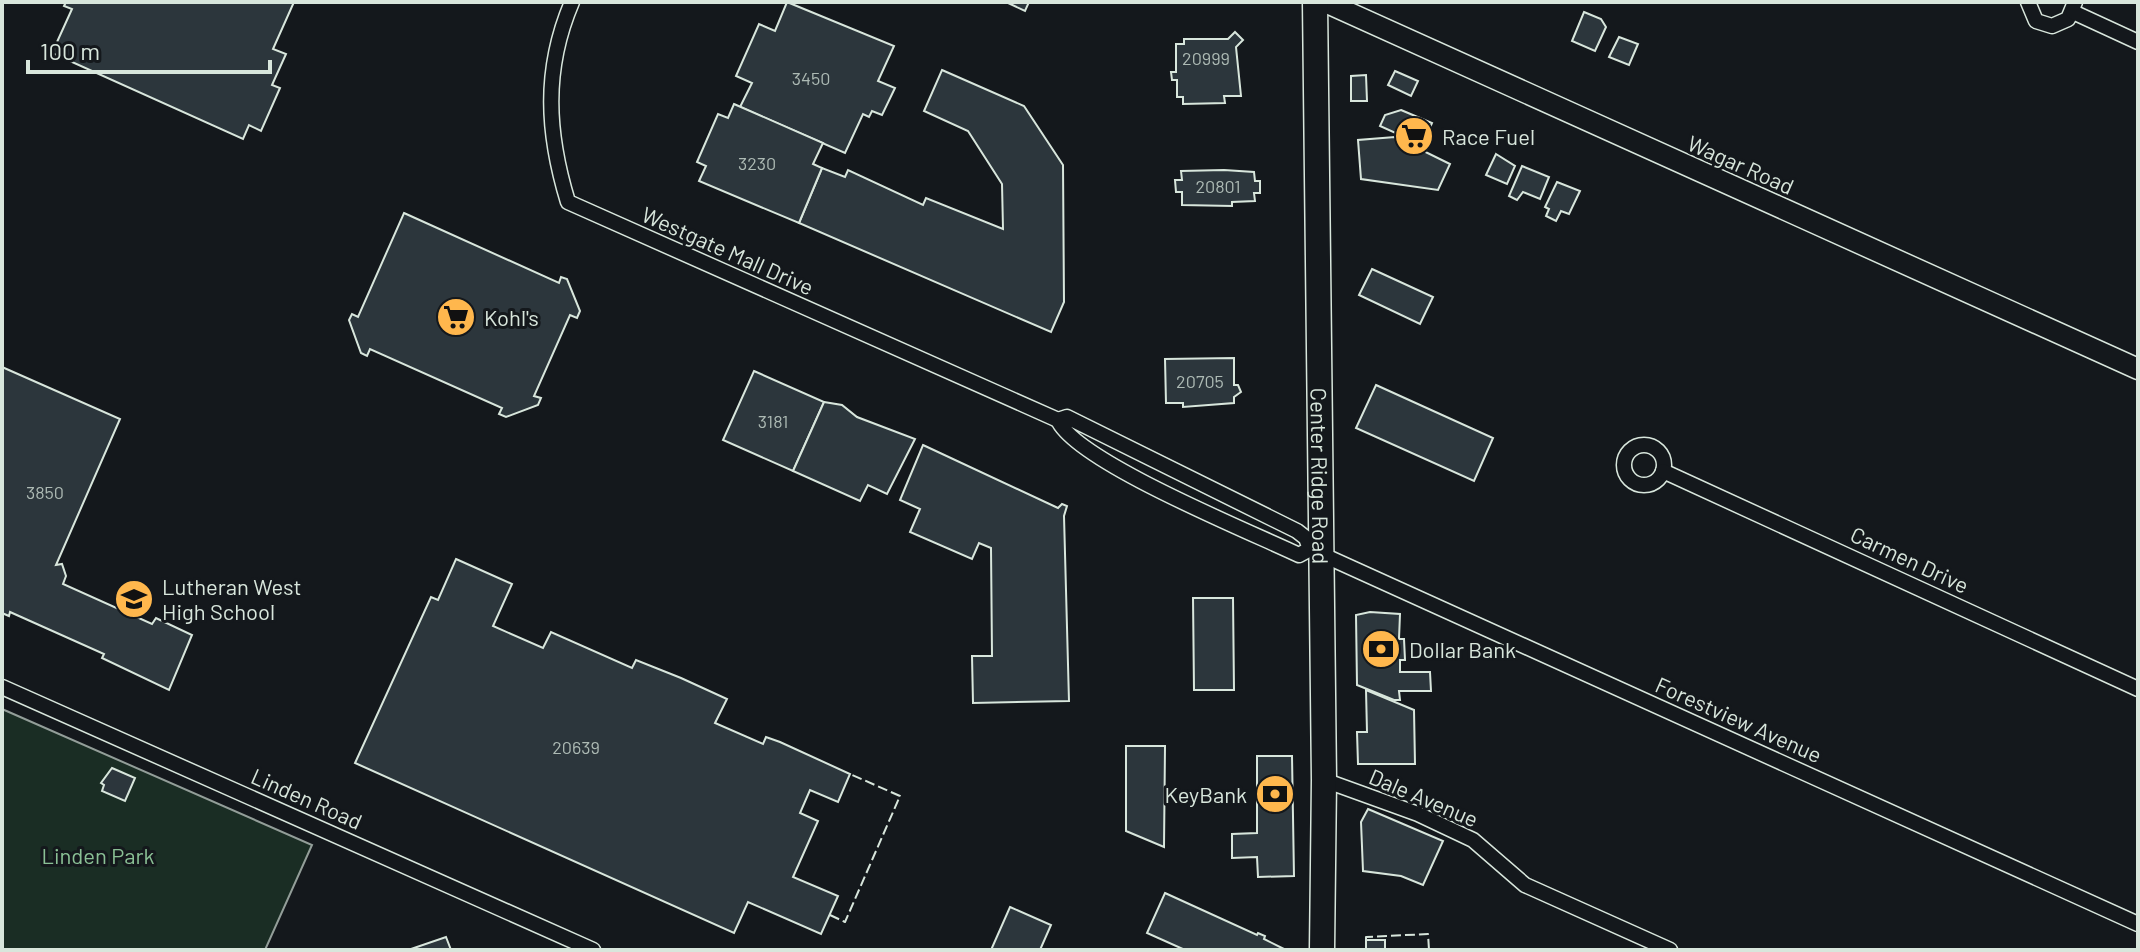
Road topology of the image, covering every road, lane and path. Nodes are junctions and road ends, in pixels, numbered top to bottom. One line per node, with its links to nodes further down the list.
1 (572, 2): 8 (street, Westgate Mall Drive)
2 (1315, 2): 10 (main road, Center Ridge Road)
3 (1325, 2): 7 (main road, Wagar Road)
4 (2028, 2): 5 (street)
5 (2074, 7): 6 (street)
6 (2138, 42)
7 (2138, 369)
8 (1058, 420): 10 (street, Westgate Mall Drive); 10 (street, Westgate Mall Drive)
9 (1663, 471): 12 (street, Carmen Drive)
10 (1316, 551): 13 (main road, Center Ridge Road); 14 (street, Forestview Avenue)
11 (2, 687): 15 (street, Linden Road)
12 (2138, 689)
13 (1324, 780): 16 (main road, Center Ridge Road); 17 (street, Dale Avenue)
14 (2138, 924)
15 (593, 950)
16 (1322, 950)
17 (1670, 950)

